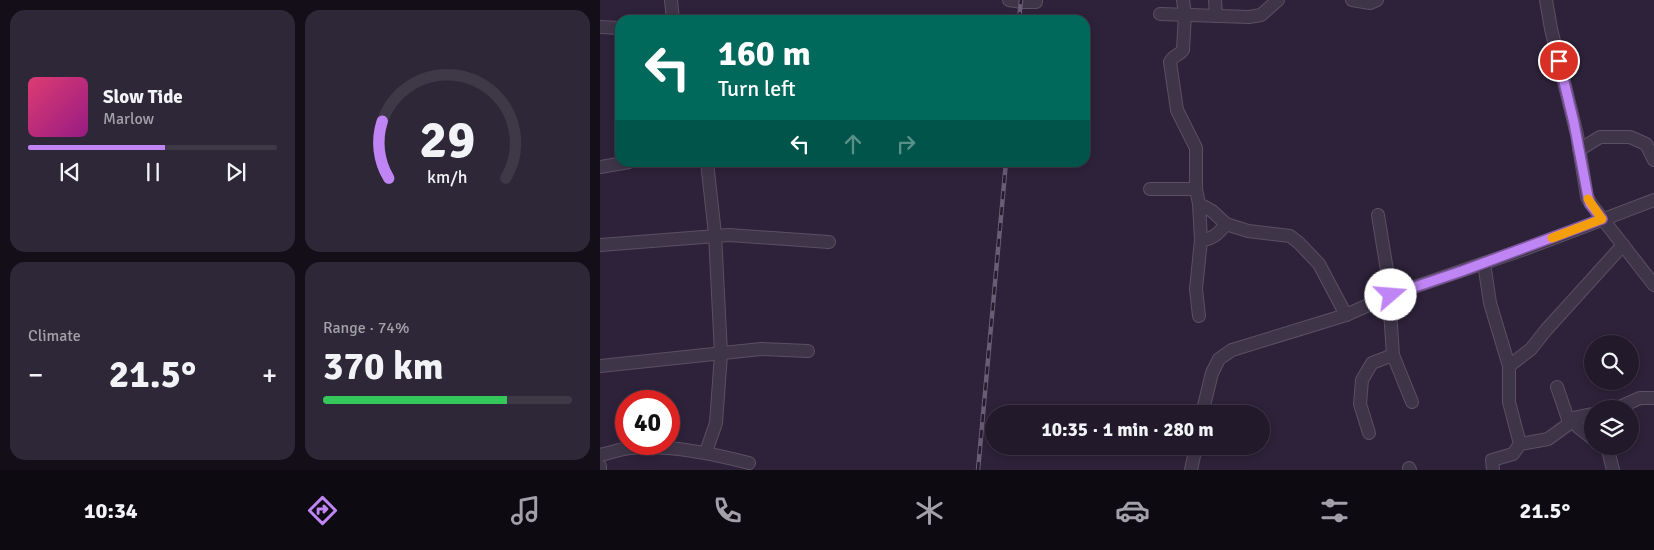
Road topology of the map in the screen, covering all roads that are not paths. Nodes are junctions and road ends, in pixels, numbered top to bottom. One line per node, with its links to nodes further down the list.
1 (671, 0): 12 (street)
2 (1009, 0): 3 (street)
3 (1036, 0)
4 (1183, 0): 11 (street)
5 (1215, 0): 13 (street)
6 (1278, 0): 13 (street)
7 (1352, 0): 8 (street)
8 (1377, 0)
9 (1546, 0): 16 (street)
10 (1160, 14): 11 (street)
11 (1185, 14): 13 (street); 22 (street)
12 (672, 15)
13 (1216, 16)
14 (600, 27): 15 (street)
15 (615, 28)
16 (1579, 150): 17 (street); 26 (street)
17 (1654, 160)
18 (615, 164): 19 (street)
19 (600, 167)
20 (708, 167): 28 (street)
21 (1150, 189): 22 (street)
22 (1196, 189): 24 (street)
23 (1654, 200): 26 (street)
24 (1199, 204): 27 (street); 29 (street)
25 (1378, 215): 35 (street)
26 (1602, 219): 32 (street); 33 (street)
27 (1226, 224): 29 (street); 36 (street)
28 (715, 236): 30 (street); 31 (street); 39 (street)
29 (1201, 240): 37 (street)
30 (829, 242)
31 (600, 245)
32 (1623, 245): 34 (street); 42 (street)
33 (1484, 264): 35 (street); 42 (street)
34 (1654, 285)
35 (1390, 295): 36 (street); 40 (street)
36 (1346, 315): 47 (street)
37 (1199, 316)
38 (808, 351): 39 (street)
39 (720, 354): 41 (street); 53 (street)
40 (1393, 356): 46 (street); 51 (street)
41 (600, 366)
42 (1509, 366): 52 (street)
43 (1557, 387): 49 (street)
44 (1654, 398): 45 (street)
45 (1636, 400)
46 (1412, 402)
47 (1204, 405)
48 (1584, 416): 49 (street)
49 (1571, 419): 50 (street); 52 (street)
50 (1584, 432)
51 (1369, 433)
52 (1520, 444): 61 (street)
53 (706, 452): 54 (street); 57 (street)
54 (600, 455)
55 (1194, 455): 60 (street)
56 (1609, 455): 62 (street)
57 (749, 463)
58 (600, 466): 59 (street)
59 (600, 470)
60 (1191, 470)
61 (1493, 470)
62 (1613, 470)

